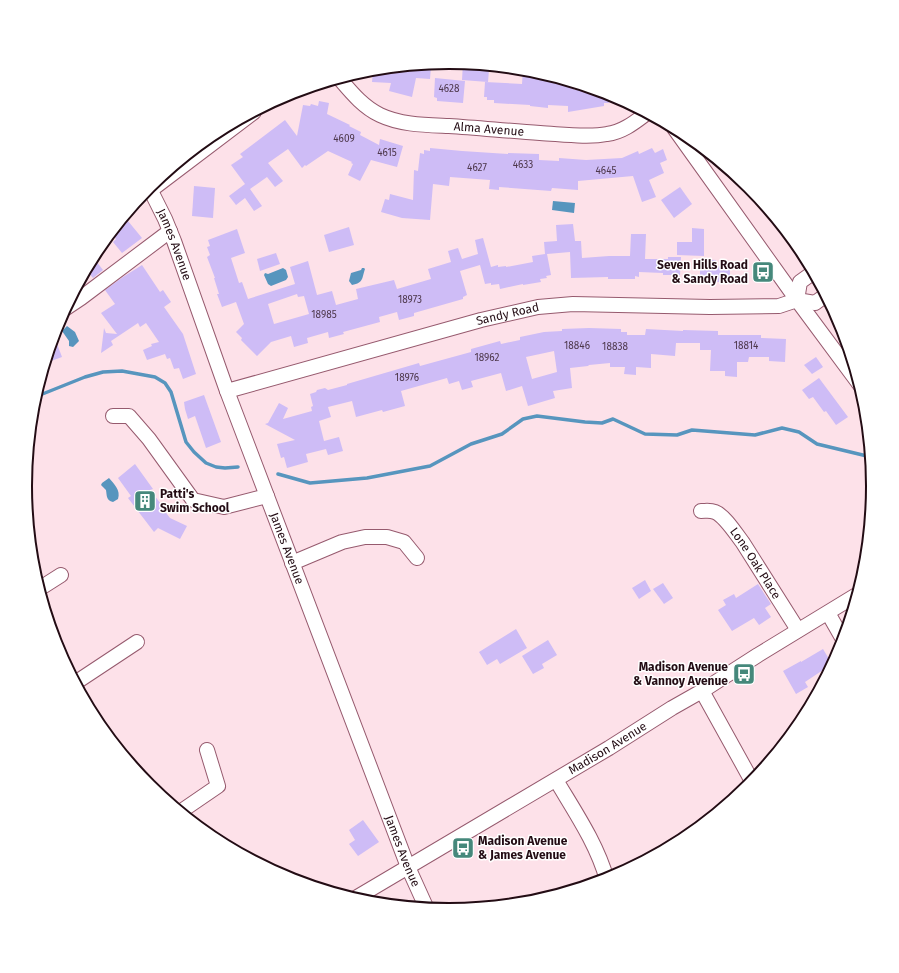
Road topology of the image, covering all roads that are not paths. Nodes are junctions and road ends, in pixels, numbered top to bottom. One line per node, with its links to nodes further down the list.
1 (343, 82): 2 (street, Alma Avenue)
2 (643, 117)
3 (683, 140): 8 (street)
4 (152, 193): 5 (street, James Avenue)
5 (170, 231): 9 (street); 11 (street, James Avenue)
6 (809, 275): 8 (street)
7 (822, 298): 8 (street, Sandy Road)
8 (797, 300): 10 (street); 11 (street, Sandy Road)
9 (75, 302)
10 (852, 374)
11 (227, 391): 13 (street, James Avenue)
12 (113, 416): 13 (street)
13 (267, 496): 16 (street, James Avenue)
14 (701, 511): 21 (street, Lone Oak Place)
15 (417, 558): 16 (street)
16 (292, 564): 30 (street, James Avenue)
17 (61, 575): 18 (street)
18 (44, 586)
19 (852, 598): 20 (street, Madison Avenue)
20 (828, 613): 21 (street, Madison Avenue); 22 (street)
21 (798, 630): 25 (street, Madison Avenue)
22 (840, 634)
23 (137, 642): 24 (street)
24 (80, 680)
25 (702, 691): 27 (street); 28 (street, Madison Avenue)
26 (206, 750): 29 (street)
27 (749, 778)
28 (556, 780): 30 (street, Madison Avenue); 31 (street)
29 (184, 809)
30 (408, 867): 32 (street, Madison Avenue); 33 (street, James Avenue)
31 (605, 874)
32 (362, 895)
33 (425, 903)

